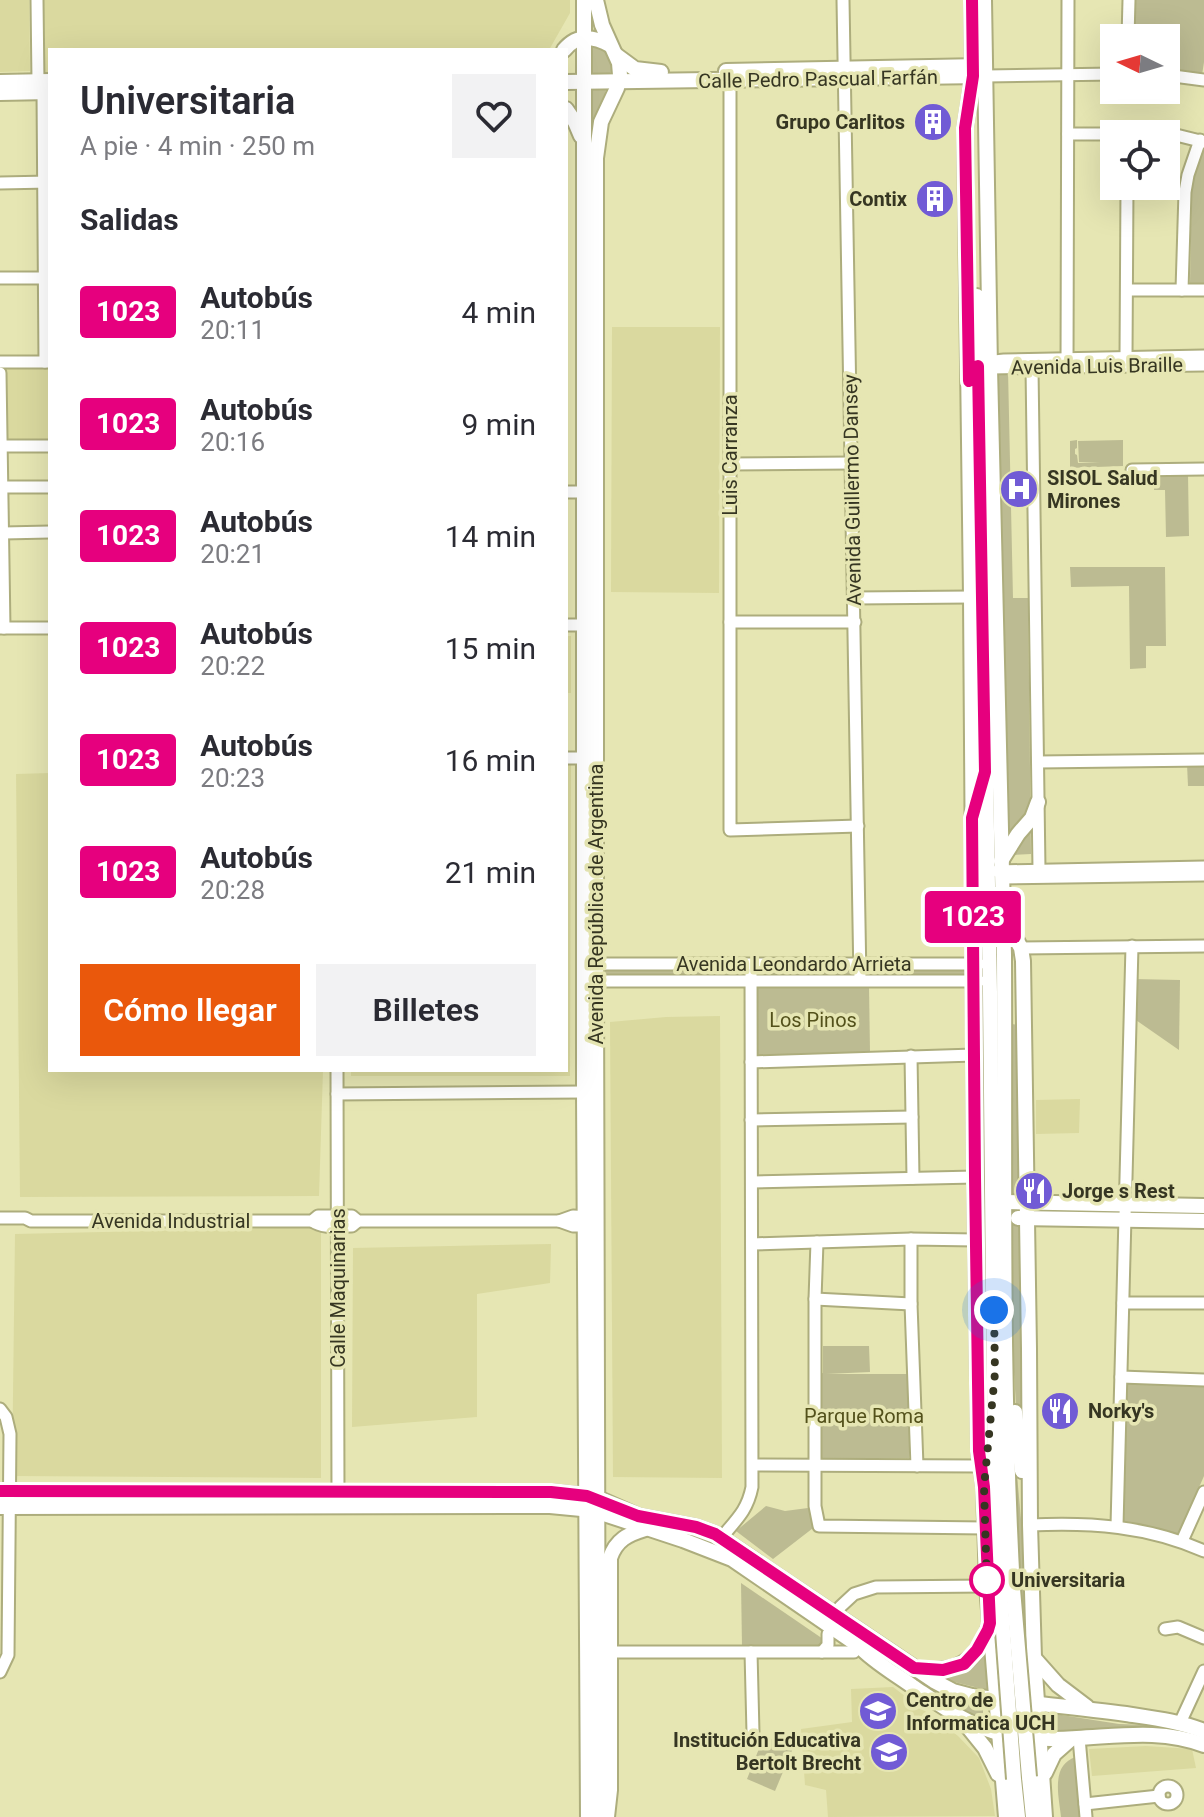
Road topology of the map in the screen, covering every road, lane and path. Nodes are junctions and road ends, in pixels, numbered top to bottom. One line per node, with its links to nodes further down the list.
1 (37, 0): 24 (street)
2 (584, 0): 10 (main road, Avenida República de Argentina)
3 (596, 0): 12 (main road)
4 (843, 0): 14 (street, Avenida Guillermo Dansey)
5 (972, 0): 13 (main road)
6 (984, 0): 13 (main road)
7 (1068, 0): 16 (street)
8 (1129, 0): 9 (street)
9 (1128, 24)
10 (584, 38): 11 (main road); 12 (main road, Calle Pedro Pascual Farfán); 22 (main road, Avenida República de Argentina)
11 (566, 48)
12 (613, 50): 14 (main road, Calle Pedro Pascual Farfán); 23 (main road)
13 (979, 71): 14 (main road, Calle Pedro Pascual Farfán); 16 (street, Calle Pedro Pascual Farfán); 47 (main road); 51 (main road)
14 (844, 73): 18 (main road, Calle Pedro Pascual Farfán); 54 (street, Avenida Guillermo Dansey)
15 (1100, 74): 16 (street, Calle Pedro Pascual Farfán)
16 (1067, 75): 27 (street)
17 (1180, 77): 19 (street)
18 (730, 80): 23 (main road, Calle Pedro Pascual Farfán); 55 (street, Luis Carranza)
19 (1204, 80)
20 (0, 82): 24 (main road)
21 (568, 82): 22 (main road, Calle Pedro Pascual Farfán)
22 (584, 82): 23 (main road, Calle Pedro Pascual Farfán); 32 (main road, Avenida República de Argentina)
23 (619, 82): 62 (main road, Avenida República de Argentina)
24 (45, 87): 25 (main road); 31 (street)
25 (0, 93)
26 (568, 112): 32 (main road)
27 (1068, 134): 28 (street); 46 (street)
28 (1100, 134)
29 (1180, 136): 30 (street)
30 (1202, 141): 39 (street)
31 (47, 143): 33 (street)
32 (584, 146): 62 (main road, Avenida República de Argentina)
33 (47, 182): 34 (street); 36 (street)
34 (0, 183)
35 (1127, 200): 38 (street)
36 (46, 271): 37 (street); 41 (street)
37 (0, 278)
38 (1127, 290): 39 (street); 43 (street)
39 (1182, 290): 40 (street)
40 (1204, 290)
41 (47, 311): 45 (street)
42 (1204, 356): 43 (street, Avenida Luis Braille)
43 (1126, 357): 46 (street, Avenida Luis Braille)
44 (0, 362): 45 (street)
45 (48, 362)
46 (1067, 363): 47 (street, Avenida Luis Braille); 48 (street, Avenida Luis Braille); 49 (street, Avenida Luis Braille)
47 (986, 365): 49 (street, Avenida Luis Braille); 51 (street); 77 (main road); 83 (main road)
48 (1204, 365)
49 (1032, 368): 76 (street)
50 (0, 373): 52 (street)
51 (969, 381): 65 (main road)
52 (1, 446): 53 (street); 56 (street)
53 (48, 446)
54 (852, 463): 55 (street); 66 (street, Avenida Guillermo Dansey)
55 (730, 464): 67 (street, Luis Carranza)
56 (1, 466): 59 (street)
57 (1204, 469): 58 (street)
58 (1132, 470)
59 (2, 487): 60 (street); 64 (street)
60 (48, 487)
61 (568, 492): 62 (street)
62 (590, 492): 70 (main road, Avenida República de Argentina); 90 (main road, Avenida República de Argentina)
63 (48, 532): 64 (street)
64 (3, 533): 71 (street)
65 (971, 597): 66 (street); 79 (main road)
66 (854, 598): 68 (street, Avenida Guillermo Dansey)
67 (730, 622): 68 (street); 80 (street, Luis Carranza)
68 (855, 622): 80 (street, Avenida Guillermo Dansey)
69 (568, 625): 70 (street)
70 (585, 625): 74 (main road, Avenida República de Argentina)
71 (2, 628): 72 (street)
72 (48, 628)
73 (568, 758): 74 (street)
74 (585, 758): 90 (main road, Avenida República de Argentina)
75 (1204, 760): 76 (street)
76 (1038, 762): 78 (street)
77 (985, 772): 79 (main road); 83 (main road)
78 (1038, 802): 82 (street); 83 (main road)
79 (972, 818): 85 (main road)
80 (858, 826): 91 (street, Avenida Guillermo Dansey)
81 (1204, 867): 82 (street)
82 (1039, 869): 83 (street)
83 (998, 871): 84 (street); 85 (street); 86 (main road); 93 (main road)
84 (1204, 875)
85 (973, 886): 92 (main road)
86 (1003, 916): 89 (main road); 93 (main road)
87 (1132, 946): 88 (street); 89 (street); 114 (street)
88 (1204, 946)
89 (1021, 948): 111 (main road)
90 (590, 964): 94 (street, Avenida Leondardo Arrieta); 97 (main road, Avenida República de Argentina)
91 (860, 964): 92 (street, Avenida Leondardo Arrieta); 94 (street, Avenida Leondardo Arrieta); 95 (street, Avenida Guillermo Dansey)
92 (973, 964): 93 (street, Avenida Leondardo Arrieta); 96 (main road)
93 (997, 964): 98 (main road)
94 (751, 965): 99 (street)
95 (860, 980): 96 (street, Avenida Leondardo Arrieta); 99 (street, Avenida Leondardo Arrieta)
96 (973, 980): 98 (street, Avenida Leondardo Arrieta); 100 (main road)
97 (590, 981): 99 (street, Avenida Leondardo Arrieta); 104 (main road, Avenida República de Argentina); 119 (main road, Avenida República de Argentina)
98 (997, 981): 113 (main road); 131 (main road)
99 (750, 982): 102 (street)
100 (974, 1055): 101 (street); 108 (main road)
101 (911, 1056): 102 (street); 106 (street)
102 (751, 1062): 107 (street)
103 (337, 1072): 105 (street, Calle Maquinarias)
104 (584, 1092): 105 (street); 119 (main road, Avenida República de Argentina)
105 (337, 1094): 118 (street, Calle Maquinarias)
106 (912, 1117): 107 (street); 109 (street)
107 (751, 1120): 110 (street)
108 (975, 1177): 109 (street); 123 (main road)
109 (913, 1178): 110 (street)
110 (752, 1182): 125 (street)
111 (1026, 1202): 113 (main road); 114 (main road); 116 (main road)
112 (1204, 1206): 114 (main road)
113 (1006, 1210): 116 (main road); 130 (main road)
114 (1125, 1212): 116 (main road); 120 (main road); 127 (street)
115 (0, 1218): 117 (street, Avenida Industrial)
116 (1026, 1218): 144 (main road)
117 (31, 1221): 118 (street, Avenida Industrial); 121 (street, Avenida Industrial)
118 (337, 1221): 119 (street, Avenida Industrial); 141 (street, Calle Maquinarias)
119 (591, 1221): 143 (main road, Avenida República de Argentina)
120 (1204, 1221)
121 (0, 1225)
122 (911, 1239): 123 (street); 124 (street); 129 (street)
123 (976, 1240): 138 (main road)
124 (817, 1242): 125 (street); 126 (street)
125 (752, 1244): 135 (street)
126 (815, 1299): 129 (street); 136 (street)
127 (1123, 1303): 128 (street); 132 (street)
128 (1204, 1303)
129 (911, 1304): 137 (street)
130 (1006, 1357): 144 (main road); 155 (main road)
131 (995, 1373): 139 (main road); 155 (main road)
132 (1121, 1377): 133 (street); 145 (street)
133 (1204, 1380)
134 (0, 1409): 142 (street)
135 (753, 1465): 136 (street); 150 (street)
136 (815, 1466): 137 (street); 147 (street)
137 (917, 1466): 138 (street)
138 (981, 1466): 139 (main road)
139 (984, 1487): 147 (main road)
140 (1204, 1492): 151 (street)
141 (338, 1498): 142 (main road); 143 (main road)
142 (4, 1499): 170 (street)
143 (592, 1504): 148 (main road); 149 (main road); 154 (main road, Avenida República de Argentina); 185 (main road, Avenida República de Argentina)
144 (1030, 1525): 145 (street); 166 (main road)
145 (1117, 1526): 151 (street)
146 (696, 1527): 149 (main road); 150 (main road); 160 (main road)
147 (985, 1528): 155 (main road)
148 (645, 1529): 149 (main road); 154 (main road)
149 (674, 1530): 153 (main road)
150 (727, 1531): 156 (main road)
151 (1182, 1541): 152 (street)
152 (1204, 1551)
153 (716, 1554): 159 (main road); 165 (main road)
154 (604, 1579): 162 (main road, Avenida República de Argentina)
155 (1000, 1589): 156 (street); 157 (main road); 182 (main road, bridge)
156 (840, 1607): 160 (main road)
157 (990, 1623): 167 (main road); 168 (main road)
158 (1165, 1629): 161 (street)
159 (828, 1634): 164 (street); 165 (main road)
160 (867, 1636): 168 (main road)
161 (1204, 1638)
162 (604, 1652): 163 (street); 186 (main road, Avenida República de Argentina); 187 (main road)
163 (751, 1652): 164 (street); 177 (street)
164 (822, 1652): 165 (street)
165 (861, 1654): 174 (main road)
166 (1034, 1656): 167 (main road); 172 (main road); 173 (main road)
167 (992, 1658): 171 (main road)
168 (914, 1668): 171 (main road)
169 (1204, 1671): 175 (street)
170 (0, 1672)
171 (996, 1699): 172 (main road); 178 (main road)
172 (1037, 1703): 173 (main road); 179 (main road)
173 (1091, 1709): 175 (main road)
174 (958, 1716): 178 (main road); 182 (main road)
175 (1180, 1723): 176 (main road)
176 (1204, 1731)
177 (753, 1733)
178 (999, 1733): 179 (main road); 182 (main road)
179 (1039, 1738): 180 (main road); 182 (main road)
180 (1075, 1738): 181 (main road); 182 (main road); 184 (street)
181 (1204, 1745)
182 (1022, 1778): 188 (main road); 189 (main road); 190 (main road); 191 (main road)
183 (1159, 1796): 184 (street)
184 (1085, 1804): 192 (street)
185 (588, 1817)
186 (598, 1817)
187 (607, 1817)
188 (1006, 1817)
189 (1018, 1817)
190 (1033, 1817)
191 (1045, 1817)
192 (1086, 1817)

